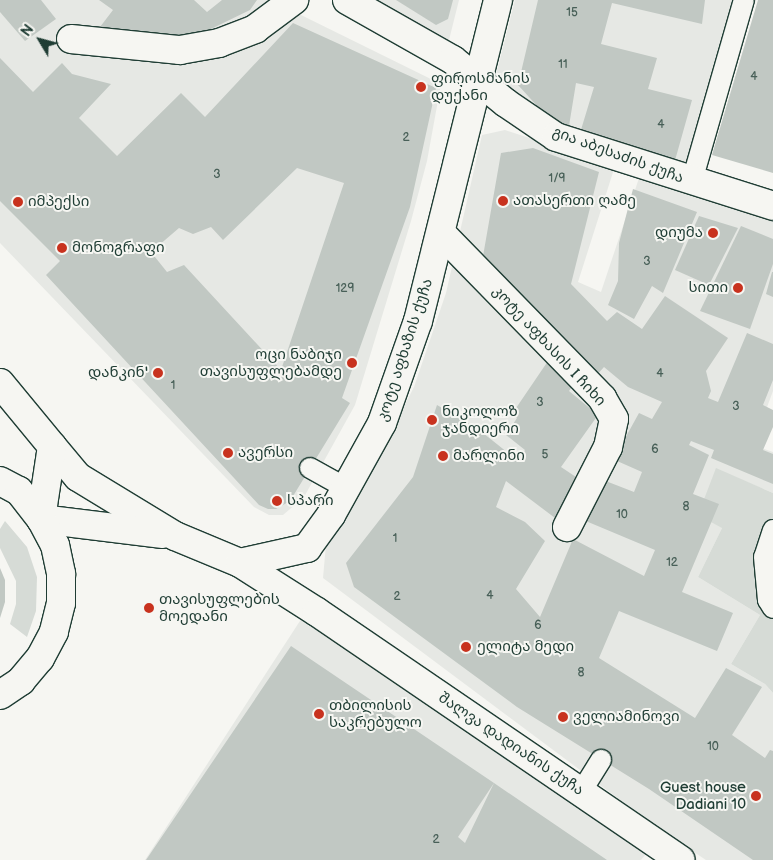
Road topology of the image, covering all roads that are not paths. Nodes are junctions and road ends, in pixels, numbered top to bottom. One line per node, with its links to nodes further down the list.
1 (294, 0): 5 (street)
2 (348, 0): 6 (street, გია აბესაძის ქუჩა)
3 (498, 0): 6 (street, კოტე აფხაზის ქუჩა)
4 (744, 0): 7 (lane)
5 (71, 39)
6 (477, 78): 7 (street, გია აბესაძის ქუჩა); 9 (street, კოტე აფხაზის ქუჩა)
7 (692, 181): 8 (street, გია აბესაძის ქუჩა)
8 (773, 206)
9 (441, 233): 14 (street, კოტე აფხაზის ქუჩა); 16 (street, კოტე აფხასის I ჩიხი)
10 (0, 383): 11 (street)
11 (52, 446): 15 (street); 18 (street)
12 (310, 468): 14 (lane)
13 (0, 481): 15 (street)
14 (346, 488): 19 (street, კოტე აფხაზის ქუჩა)
15 (41, 518): 18 (street); 21 (street)
16 (567, 527)
17 (773, 530): 20 (lane)
18 (175, 536): 19 (street)
19 (240, 563): 23 (street, შალვა დადიანის ქუჩა)
20 (773, 608)
21 (0, 695)
22 (601, 760): 23 (lane)
23 (581, 792): 24 (street, შალვა დადიანის ქუჩა)
24 (680, 860)

